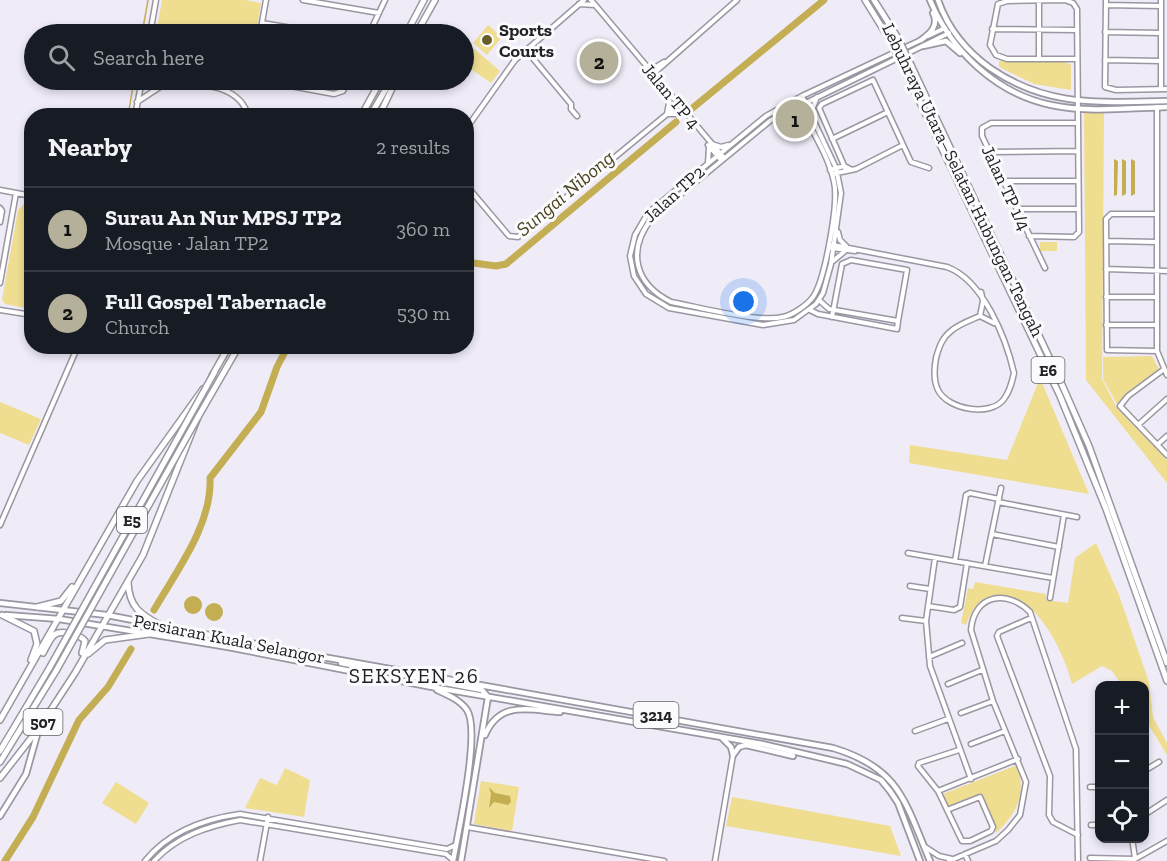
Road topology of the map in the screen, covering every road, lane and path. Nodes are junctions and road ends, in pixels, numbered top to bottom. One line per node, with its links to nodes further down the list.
1 (156, 0): 21 (street)
2 (266, 0): 20 (street)
3 (303, 0): 19 (street)
4 (385, 0): 19 (street)
5 (424, 0): 24 (highway)
6 (435, 0): 25 (highway)
7 (584, 0): 17 (street)
8 (736, 0): 40 (street)
9 (865, 0): 186 (highway, Lebuhraya Utara–Selatan Hubungan Tengah / E6, bridge)
10 (874, 0): 182 (highway, Lebuhraya Utara–Selatan Hubungan Tengah / E6, bridge)
11 (929, 0): 28 (main road); 32 (main road)
12 (938, 0): 28 (main road)
13 (1039, 0): 26 (street); 27 (street); 29 (street)
14 (1161, 0): 18 (street)
15 (594, 2): 17 (street); 39 (street, Jalan TP 4)
16 (1106, 3): 18 (street); 30 (street)
17 (579, 4): 34 (street)
18 (1161, 6): 31 (street)
19 (379, 13): 23 (street)
20 (262, 23): 22 (street)
21 (152, 24)
22 (268, 24)
23 (374, 24)
24 (411, 24)
25 (422, 24)
26 (992, 29): 27 (street); 35 (street)
27 (1039, 29): 29 (street); 35 (street)
28 (948, 30): 32 (street, Jalan TP2); 33 (street, Jalan TP2); 42 (main road); 58 (main road)
29 (1076, 30): 36 (street)
30 (1105, 32): 31 (street); 37 (street)
31 (1161, 33): 38 (street)
32 (921, 40): 55 (street, Jalan TP2)
33 (923, 46): 42 (main road); 56 (street, Jalan TP2)
34 (526, 50): 78 (street); 80 (street)
35 (1039, 59): 36 (street)
36 (1076, 59): 58 (street)
37 (1105, 60): 38 (street); 44 (street)
38 (1161, 60): 44 (street)
39 (644, 63): 40 (street); 41 (street, Jalan TP 4)
40 (657, 68): 41 (street); 43 (street)
41 (651, 72): 43 (street, Jalan TP 4)
42 (986, 73): 72 (main road)
43 (659, 81): 54 (street, Jalan TP 4)
44 (1161, 89): 45 (street)
45 (1167, 89)
46 (140, 90): 61 (street)
47 (155, 90): 61 (street)
48 (225, 90): 68 (street)
49 (312, 90): 50 (street)
50 (343, 90)
51 (375, 90): 69 (highway)
52 (384, 90): 70 (highway)
53 (391, 90): 71 (highway)
54 (670, 94): 63 (street, Jalan TP 4); 75 (street)
55 (802, 96): 57 (street, Jalan TP2); 62 (street, Jalan TP2)
56 (818, 96): 62 (street, Jalan TP2); 77 (street)
57 (796, 99): 64 (street, Jalan TP2); 84 (street, Jalan TP2)
58 (1076, 101): 59 (main road); 72 (street)
59 (1154, 101): 60 (main road); 65 (main road)
60 (1167, 101)
61 (138, 102): 67 (street)
62 (805, 102): 64 (street, Jalan TP2); 77 (street, Jalan TP2)
63 (678, 105): 75 (street); 76 (street, Jalan TP 4)
64 (799, 105): 73 (street, Jalan TP2); 79 (street, Jalan TP2)
65 (1156, 107): 66 (main road); 72 (main road); 104 (street)
66 (1167, 107)
67 (137, 108)
68 (244, 108)
69 (365, 108)
70 (374, 108)
71 (383, 108)
72 (1076, 108): 81 (street)
73 (787, 111): 79 (street); 89 (street, Jalan TP2)
74 (888, 112): 82 (street); 82 (street); 85 (street)
75 (667, 114): 76 (street); 100 (street)
76 (685, 114): 83 (street, Jalan TP 4)
77 (810, 115): 93 (street, Jalan TP2)
78 (577, 116)
79 (804, 116): 94 (street, Jalan TP2)
80 (474, 117)
81 (1076, 123): 86 (street); 87 (street, Jalan TP 1/4)
82 (832, 139): 91 (street)
83 (708, 142): 84 (street); 88 (street, Jalan TP 4); 90 (street)
84 (732, 144): 88 (street, Jalan TP2)
85 (903, 144): 91 (street); 92 (street)
86 (1078, 151): 87 (street); 96 (street)
87 (988, 152): 95 (street, Jalan TP 1/4)
88 (718, 155): 89 (street, Jalan TP 4); 90 (street, Jalan TP2)
89 (723, 159): 110 (street, Jalan TP2)
90 (708, 163): 125 (street, Jalan TP2)
91 (847, 168): 93 (street)
92 (929, 168)
93 (837, 170): 94 (street); 106 (street, Jalan TP2)
94 (831, 172): 110 (street, Jalan TP2)
95 (1001, 181): 96 (street); 102 (street, Jalan TP 1/4)
96 (1078, 181): 103 (street)
97 (0, 190): 98 (street)
98 (16, 193): 99 (street); 113 (street)
99 (24, 194)
100 (474, 194)
101 (1, 209): 105 (street)
102 (1016, 209): 103 (street); 107 (street, Jalan TP 1/4)
103 (1078, 209): 107 (street)
104 (1157, 214): 108 (street); 109 (street)
105 (0, 222)
106 (837, 225): 111 (street, Jalan TP2); 112 (street)
107 (1029, 236): 115 (street, Jalan TP 1/4)
108 (1106, 241): 109 (street); 116 (street)
109 (1157, 242): 117 (street)
110 (828, 245): 111 (street)
111 (833, 246): 112 (street); 114 (street, Jalan TP2)
112 (850, 249): 114 (street); 120 (street)
113 (3, 251): 119 (street)
114 (831, 264): 123 (street, Jalan TP2)
115 (1044, 268)
116 (1106, 269): 117 (street); 121 (street)
117 (1157, 270): 118 (street); 122 (street)
118 (1167, 271)
119 (0, 283)
120 (981, 291): 128 (street); 131 (street)
121 (1106, 297): 122 (street); 132 (street)
122 (1157, 297): 133 (street)
123 (819, 300): 125 (street, Jalan TP2); 126 (street)
124 (0, 309): 127 (street)
125 (810, 310): 129 (street)
126 (834, 310): 129 (street); 130 (street); 130 (street)
127 (24, 314)
128 (980, 316): 131 (street); 131 (street)
129 (832, 317): 130 (street)
130 (898, 321)
131 (994, 323)
132 (1106, 325): 133 (street); 134 (street)
133 (1157, 325): 134 (street)
134 (1157, 351): 138 (street)
135 (75, 354): 151 (street)
136 (225, 354): 139 (highway, E5)
137 (234, 354): 142 (highway, E5)
138 (1163, 370): 140 (street); 143 (street)
139 (214, 373): 158 (highway, 507); 202 (highway, E5, bridge)
140 (1167, 375)
141 (1167, 399): 143 (street)
142 (198, 417): 161 (highway, 507); 206 (highway, E5, bridge)
143 (1138, 425): 145 (street)
144 (1167, 436): 145 (street)
145 (1157, 445): 146 (street)
146 (1167, 455)
147 (1001, 488): 148 (street)
148 (998, 501): 149 (street); 152 (street); 156 (street)
149 (1064, 514): 150 (street); 153 (street)
150 (1077, 517)
151 (0, 525)
152 (992, 534): 153 (street); 159 (street)
153 (1059, 547): 160 (street)
154 (908, 553): 155 (street)
155 (935, 558): 156 (street); 163 (street)
156 (955, 561): 157 (street)
157 (967, 563): 159 (street); 166 (street)
158 (88, 564): 167 (highway); 168 (highway, 507)
159 (985, 566): 160 (street)
160 (1053, 578): 164 (street)
161 (128, 581): 170 (highway, 507); 176 (highway)
162 (910, 586): 163 (street)
163 (930, 589): 166 (street)
164 (1050, 598)
165 (0, 603): 167 (main road, Persiaran Kuala Selangor)
166 (928, 606): 174 (street)
167 (37, 607): 168 (main road, Persiaran Kuala Selangor / 3214)
168 (65, 608): 170 (main road, Persiaran Kuala Selangor / 3214); 173 (highway, 507)
169 (1, 615): 173 (main road, Persiaran Kuala Selangor / 3214); 184 (highway)
170 (106, 615): 175 (highway, 507); 176 (main road, Persiaran Kuala Selangor / 3214)
171 (902, 618): 174 (street)
172 (1031, 618): 183 (street); 226 (street); 226 (street)
173 (58, 619): 175 (main road, Persiaran Kuala Selangor / 3214); 184 (highway, 507)
174 (926, 621): 180 (street)
175 (101, 625): 177 (main road, Persiaran Kuala Selangor / 3214); 181 (highway, 507)
176 (160, 625): 179 (main road, Persiaran Kuala Selangor / 3214)
177 (149, 634): 181 (highway); 188 (main road, Persiaran Kuala Selangor / 3214)
178 (962, 644): 180 (street)
179 (323, 657): 189 (main road); 231 (main road, Persiaran Kuala Selangor / 3214)
180 (929, 657): 193 (street)
181 (80, 663): 185 (highway, 507)
182 (1167, 663)
183 (982, 670): 187 (street); 190 (street)
184 (27, 673): 185 (highway); 194 (highway, 507)
185 (75, 673): 195 (highway, 507)
186 (1167, 681)
187 (948, 684)
188 (432, 687): 189 (main road, Persiaran Kuala Selangor / 3214); 230 (main road)
189 (488, 697): 191 (main road, Persiaran Kuala Selangor / 3214); 199 (main road)
190 (993, 701): 192 (street); 197 (street)
191 (581, 713): 198 (main road, Persiaran Kuala Selangor / 3214); 199 (main road)
192 (961, 713)
193 (948, 719): 196 (street); 201 (street)
194 (0, 720)
195 (39, 728): 209 (highway, 507); 217 (main road)
196 (915, 731)
197 (1005, 731): 200 (street); 205 (street)
198 (721, 737): 203 (main road); 204 (main road, Persiaran Kuala Selangor / 3214)
199 (482, 742): 222 (main road)
200 (971, 744)
201 (959, 750): 210 (street); 213 (street)
202 (0, 751)
203 (733, 755): 204 (main road); 242 (street)
204 (813, 758): 243 (main road, Persiaran Kuala Selangor / 3214)
205 (1018, 759): 210 (street); 227 (street)
206 (0, 762)
207 (1159, 762): 208 (street)
208 (1149, 768)
209 (0, 778)
210 (972, 779): 213 (street)
211 (1090, 787): 212 (street)
212 (1095, 787)
213 (938, 791): 215 (street)
214 (1167, 800): 216 (street)
215 (947, 810): 224 (street); 224 (street)
216 (1149, 812)
217 (0, 816)
218 (268, 817): 219 (street); 223 (street); 230 (street)
219 (267, 823): 225 (street); 238 (street); 239 (street)
220 (1091, 825): 221 (street)
221 (1095, 825)
222 (466, 827): 240 (main road); 241 (street)
223 (188, 828): 225 (street); 236 (street)
224 (991, 831): 227 (street)
225 (191, 834): 237 (street)
226 (1077, 835): 246 (street)
227 (996, 841): 232 (street)
228 (1133, 843): 235 (street)
229 (1166, 843): 235 (street)
230 (456, 845): 239 (main road)
231 (924, 846): 234 (street); 244 (main road, Persiaran Kuala Selangor / 3214)
232 (965, 854): 234 (street); 245 (street)
233 (1090, 858): 235 (street)
234 (951, 860)
235 (1135, 860)
236 (146, 861)
237 (154, 861)
238 (260, 861)
239 (453, 861)
240 (461, 861)
241 (664, 861)
242 (715, 861)
243 (920, 861)
244 (930, 861)
245 (968, 861)
246 (1078, 861)

